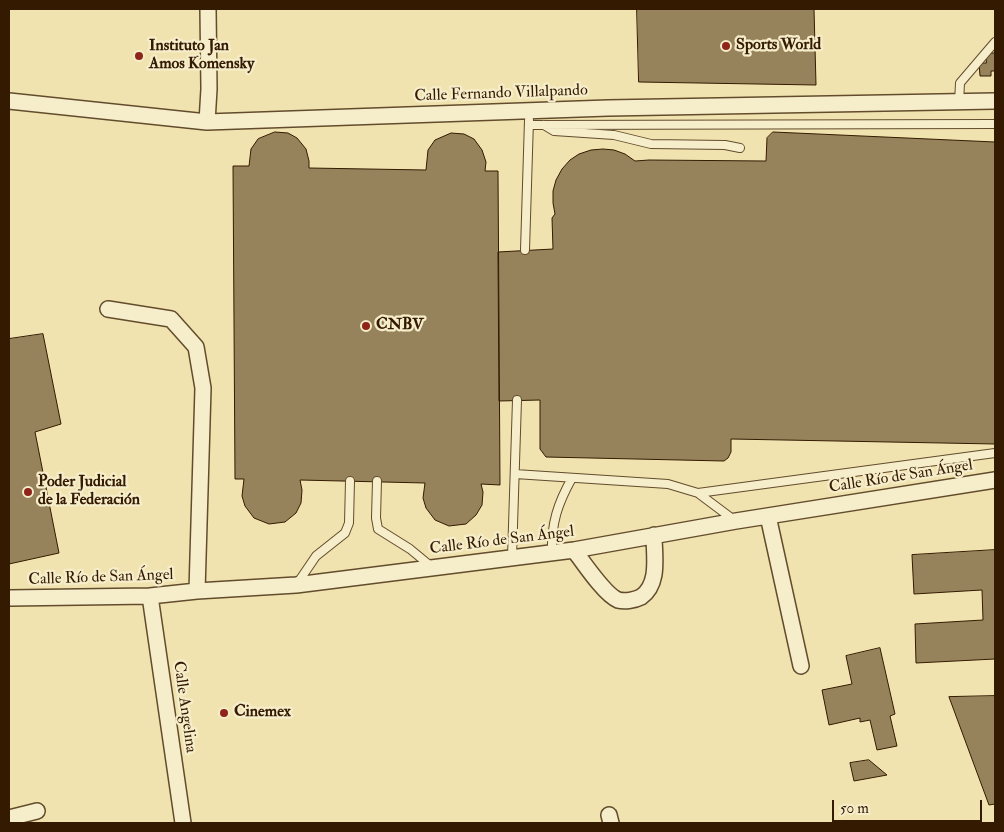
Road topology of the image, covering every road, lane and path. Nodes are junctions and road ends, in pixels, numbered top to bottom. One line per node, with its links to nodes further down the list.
1 (208, 9): 7 (street)
2 (995, 42): 5 (lane)
3 (9, 101): 7 (street, Calle Fernando Villalpando)
4 (995, 101): 5 (street, Calle Fernando Villalpando)
5 (959, 103): 6 (street, Calle Fernando Villalpando)
6 (529, 118): 7 (street, Calle Fernando Villalpando); 9 (lane); 11 (lane)
7 (208, 122)
8 (995, 124): 9 (lane)
9 (544, 125): 10 (lane)
10 (740, 148)
11 (524, 250)
12 (108, 309): 29 (street)
13 (517, 400): 15 (lane)
14 (995, 453): 20 (lane)
15 (515, 474): 16 (lane); 26 (lane)
16 (572, 478): 20 (lane); 25 (lane)
17 (995, 480): 21 (street, Calle Río de San Ángel)
18 (350, 481): 28 (lane)
19 (377, 481): 27 (lane)
20 (698, 493): 22 (lane)
21 (768, 516): 22 (street, Calle Río de San Ángel); 32 (street)
22 (736, 521): 23 (street, Calle Río de San Ángel)
23 (654, 535): 24 (street, Calle Río de San Ángel); 24 (street)
24 (574, 550): 25 (street, Calle Río de San Ángel)
25 (552, 553): 26 (street, Calle Río de San Ángel)
26 (512, 557): 27 (street, Calle Río de San Ángel)
27 (433, 568): 28 (street, Calle Río de San Ángel)
28 (296, 585): 29 (street, Calle Río de San Ángel)
29 (197, 591): 30 (street, Calle Río de San Ángel)
30 (150, 596): 31 (street, Calle Río de San Ángel); 35 (street, Calle Angelina)
31 (9, 598)
32 (801, 666)
33 (37, 811): 34 (street)
34 (9, 818)
35 (183, 823)

